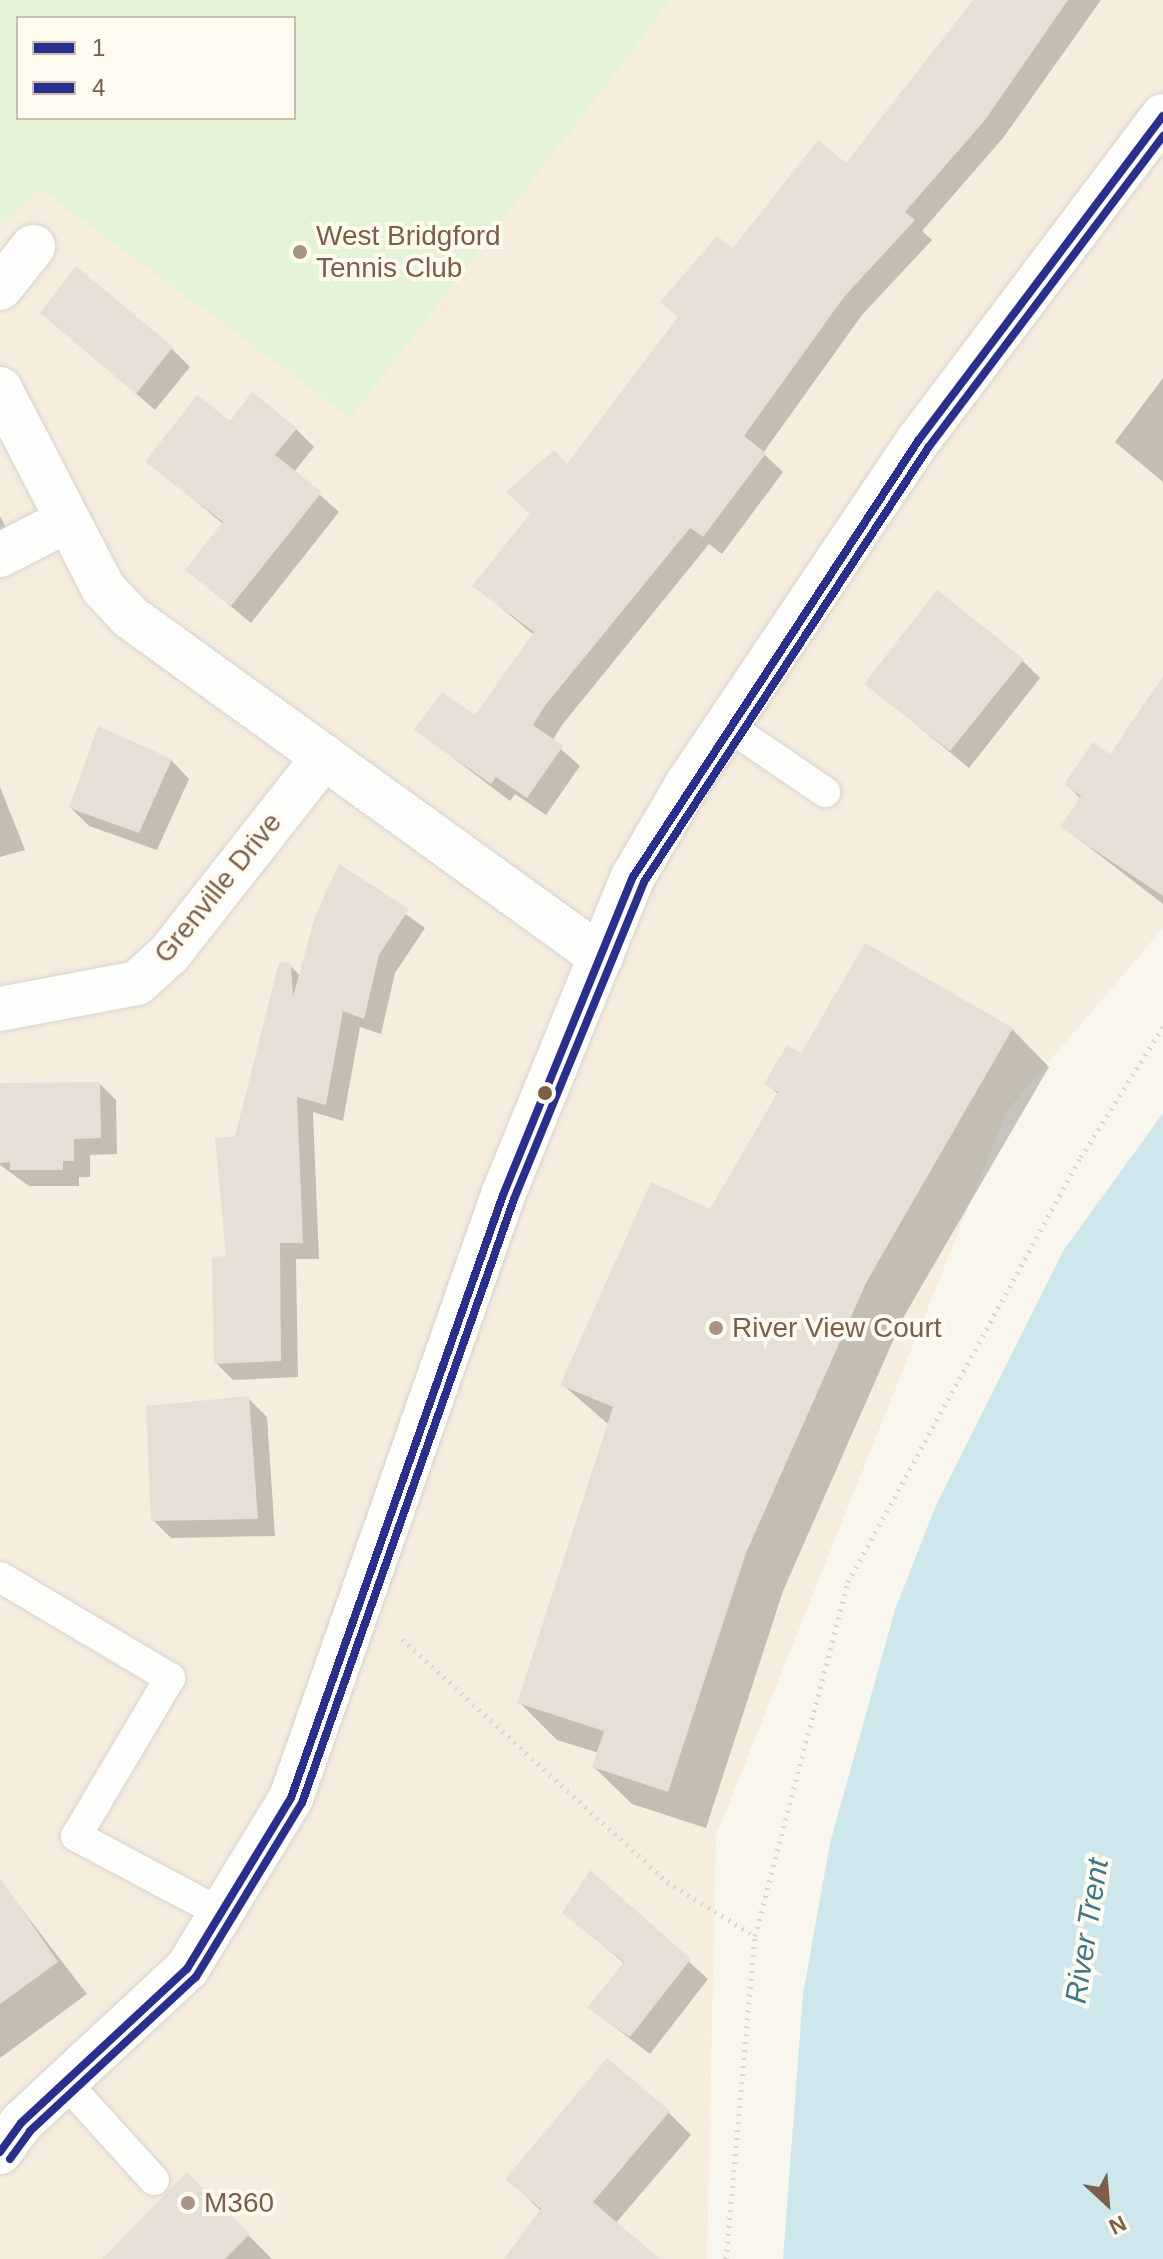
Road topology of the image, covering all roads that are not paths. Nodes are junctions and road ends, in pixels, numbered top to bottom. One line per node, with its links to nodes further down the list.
1 (1163, 116): 7 (main road)
2 (33, 247): 3 (main road)
3 (0, 288)
4 (0, 389): 5 (main road)
5 (68, 520): 6 (main road); 8 (main road)
6 (0, 555)
7 (727, 725): 9 (lane); 10 (main road)
8 (324, 757): 10 (main road); 11 (main road, Grenville Drive)
9 (825, 792)
10 (601, 957): 13 (main road)
11 (0, 1009)
12 (0, 1577): 13 (lane)
13 (223, 1914): 14 (main road)
14 (66, 2083): 15 (main road); 16 (lane)
15 (7, 2136)
16 (154, 2180)

